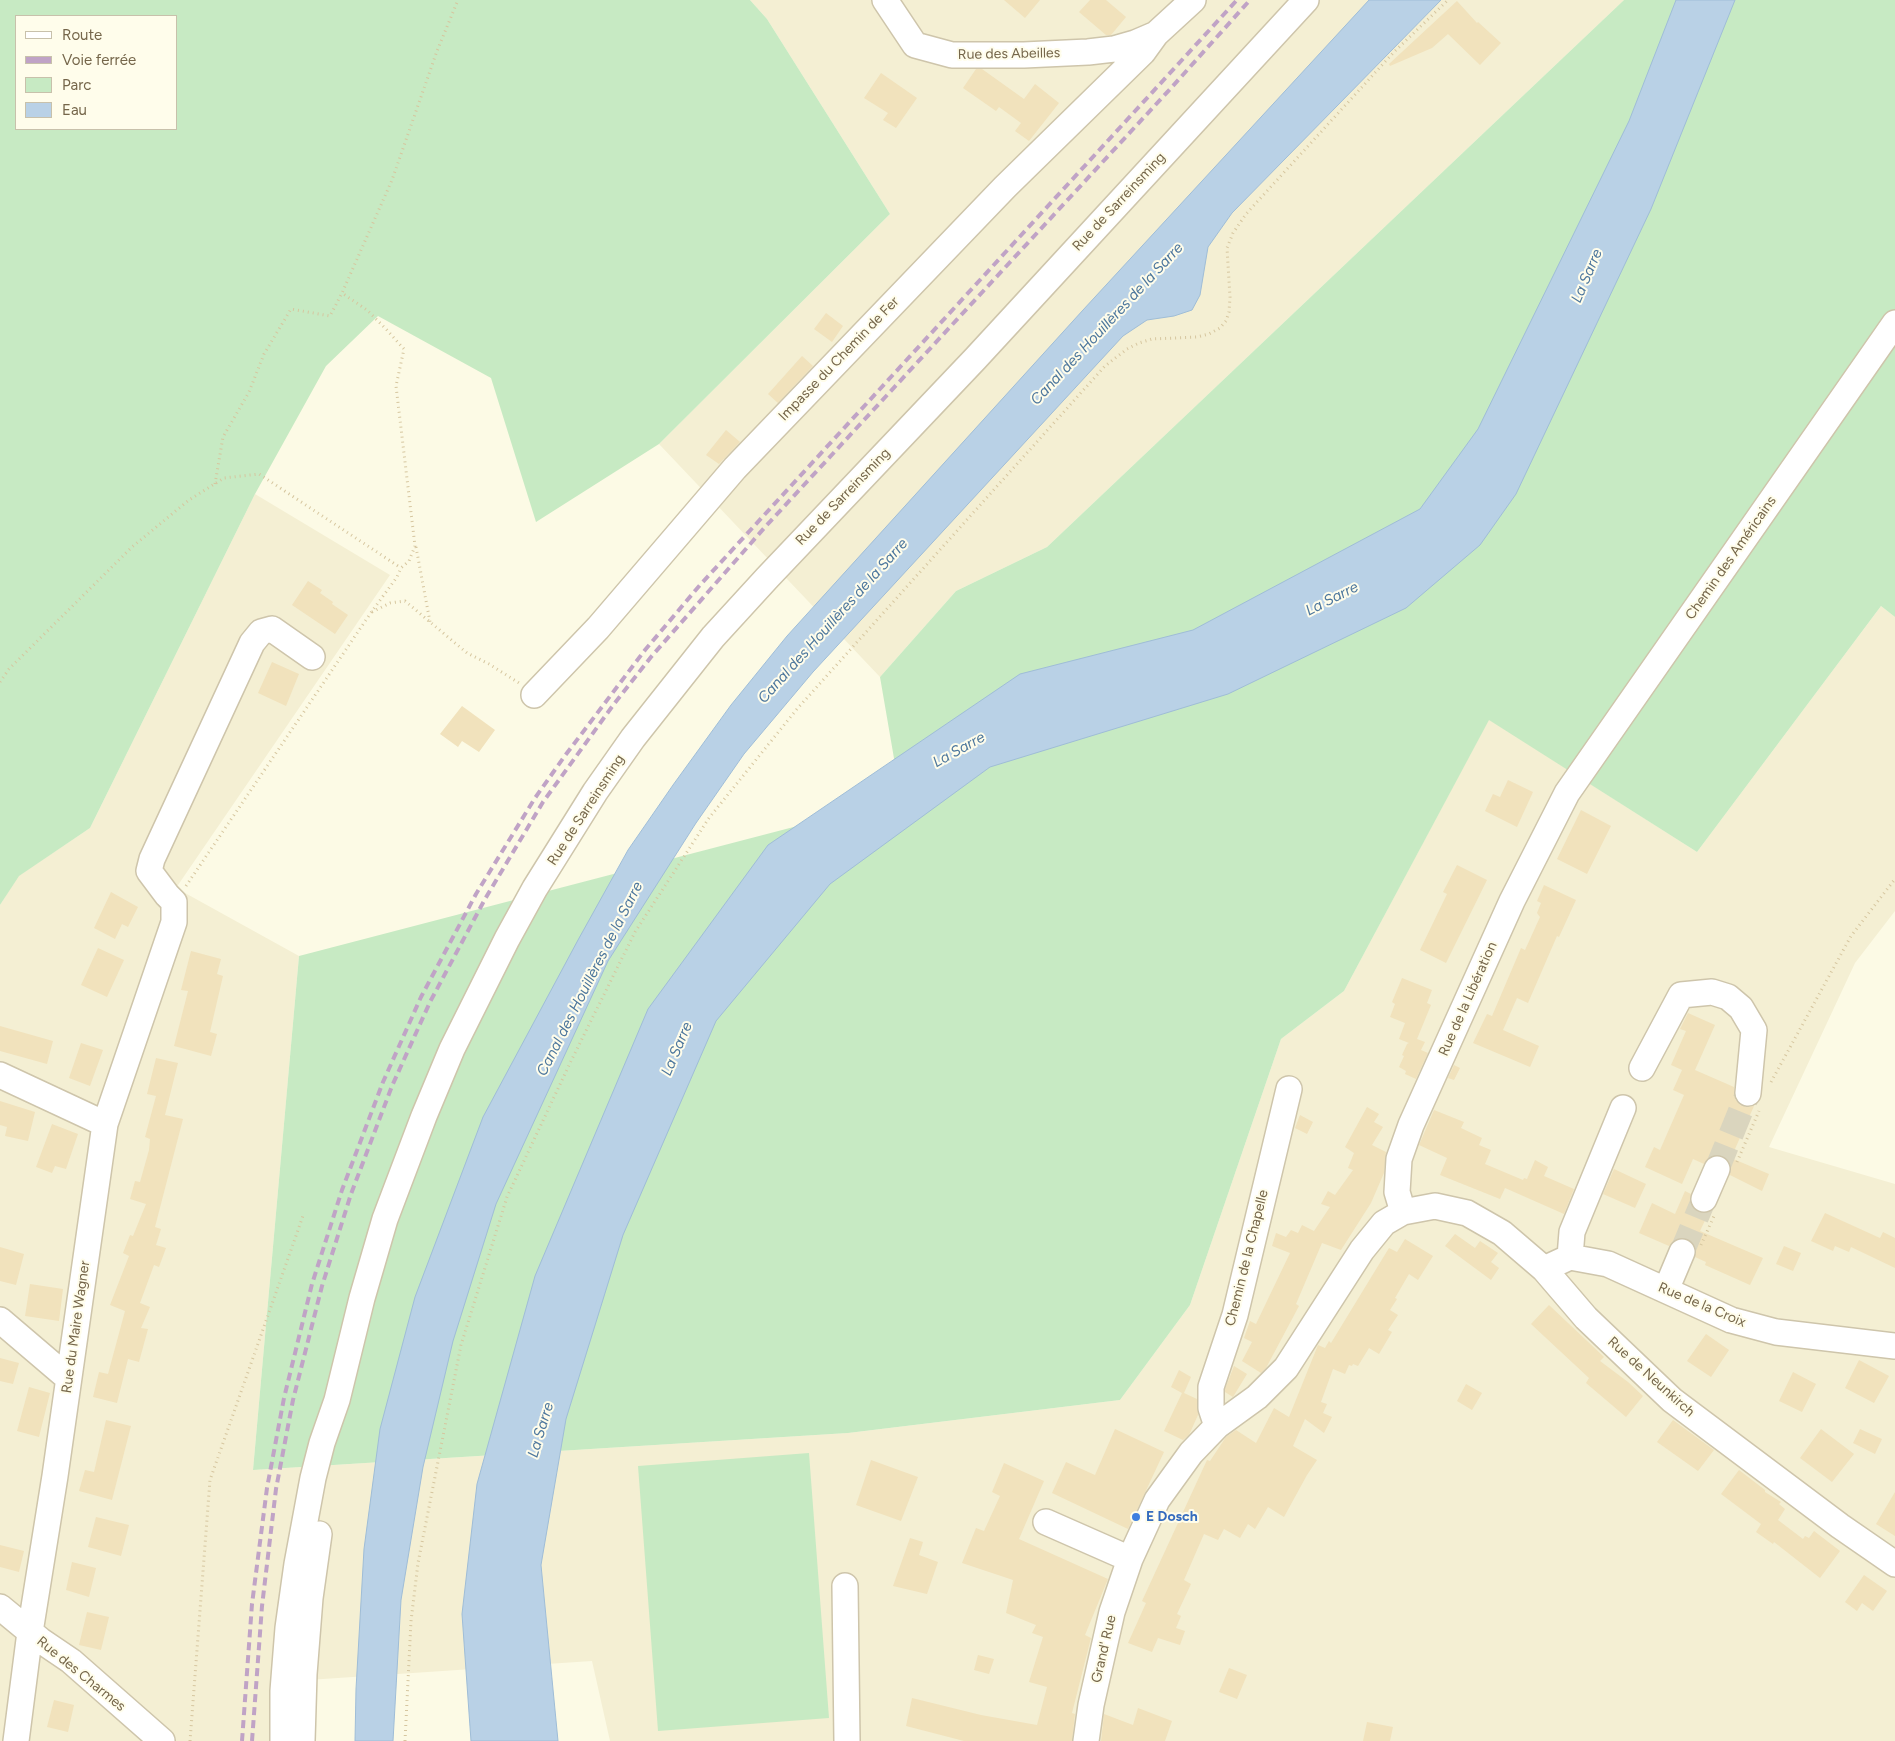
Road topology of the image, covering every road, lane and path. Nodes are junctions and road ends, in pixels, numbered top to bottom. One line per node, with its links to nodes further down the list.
1 (458, 0): 7 (path)
2 (884, 0): 6 (street, Rue des Abeilles)
3 (1193, 0): 6 (street)
4 (1306, 0): 37 (street, Rue de Sarreinsming)
5 (1448, 0): 50 (path)
6 (1156, 34): 16 (street, Impasse du Chemin de Fer)
7 (342, 293): 9 (path); 10 (path)
8 (1895, 323): 17 (street, Chemin des Américains)
9 (215, 484): 11 (path); 15 (path)
10 (415, 546): 11 (path); 13 (path)
11 (400, 568): 12 (path)
12 (370, 614): 13 (path); 19 (path)
13 (430, 622): 16 (path)
14 (312, 657): 19 (street)
15 (0, 682)
16 (534, 695)
17 (1567, 793): 28 (street, Rue de la Libération)
18 (1895, 879): 23 (path)
19 (174, 922): 25 (street, Rue du Maire Wagner)
20 (1642, 1068): 23 (street)
21 (0, 1075): 25 (street)
22 (1289, 1089): 38 (street, Chemin de la Chapelle)
23 (1760, 1095): 26 (path)
24 (1623, 1108): 31 (street)
25 (105, 1124): 36 (street, Rue du Maire Wagner)
26 (1725, 1169): 27 (street)
27 (1709, 1207): 30 (path)
28 (1403, 1212): 32 (street, Rue de Neunkirch); 38 (street)
29 (304, 1213): 47 (path)
30 (1690, 1251): 33 (street)
31 (1570, 1257): 32 (street); 33 (street, Rue de la Croix)
32 (1544, 1269): 41 (street, Rue de Neunkirch)
33 (1666, 1290): 35 (street, Rue de la Croix)
34 (0, 1320): 36 (street)
35 (1895, 1346)
36 (68, 1378): 44 (street, Rue du Maire Wagner)
37 (337, 1400): 48 (street); 49 (street)
38 (1217, 1426): 40 (street, Grand' Rue)
39 (1046, 1522): 40 (street)
40 (1130, 1559): 52 (street, Grand' Rue)
41 (1895, 1564)
42 (845, 1586): 51 (street)
43 (0, 1607): 44 (street, Rue des Charmes)
44 (30, 1632): 45 (street, Rue du Maire Wagner); 46 (street, Rue des Charmes)
45 (16, 1741)
46 (162, 1741)
47 (190, 1741)
48 (283, 1741)
49 (302, 1741)
50 (405, 1741)
51 (847, 1741)
52 (1086, 1741)

